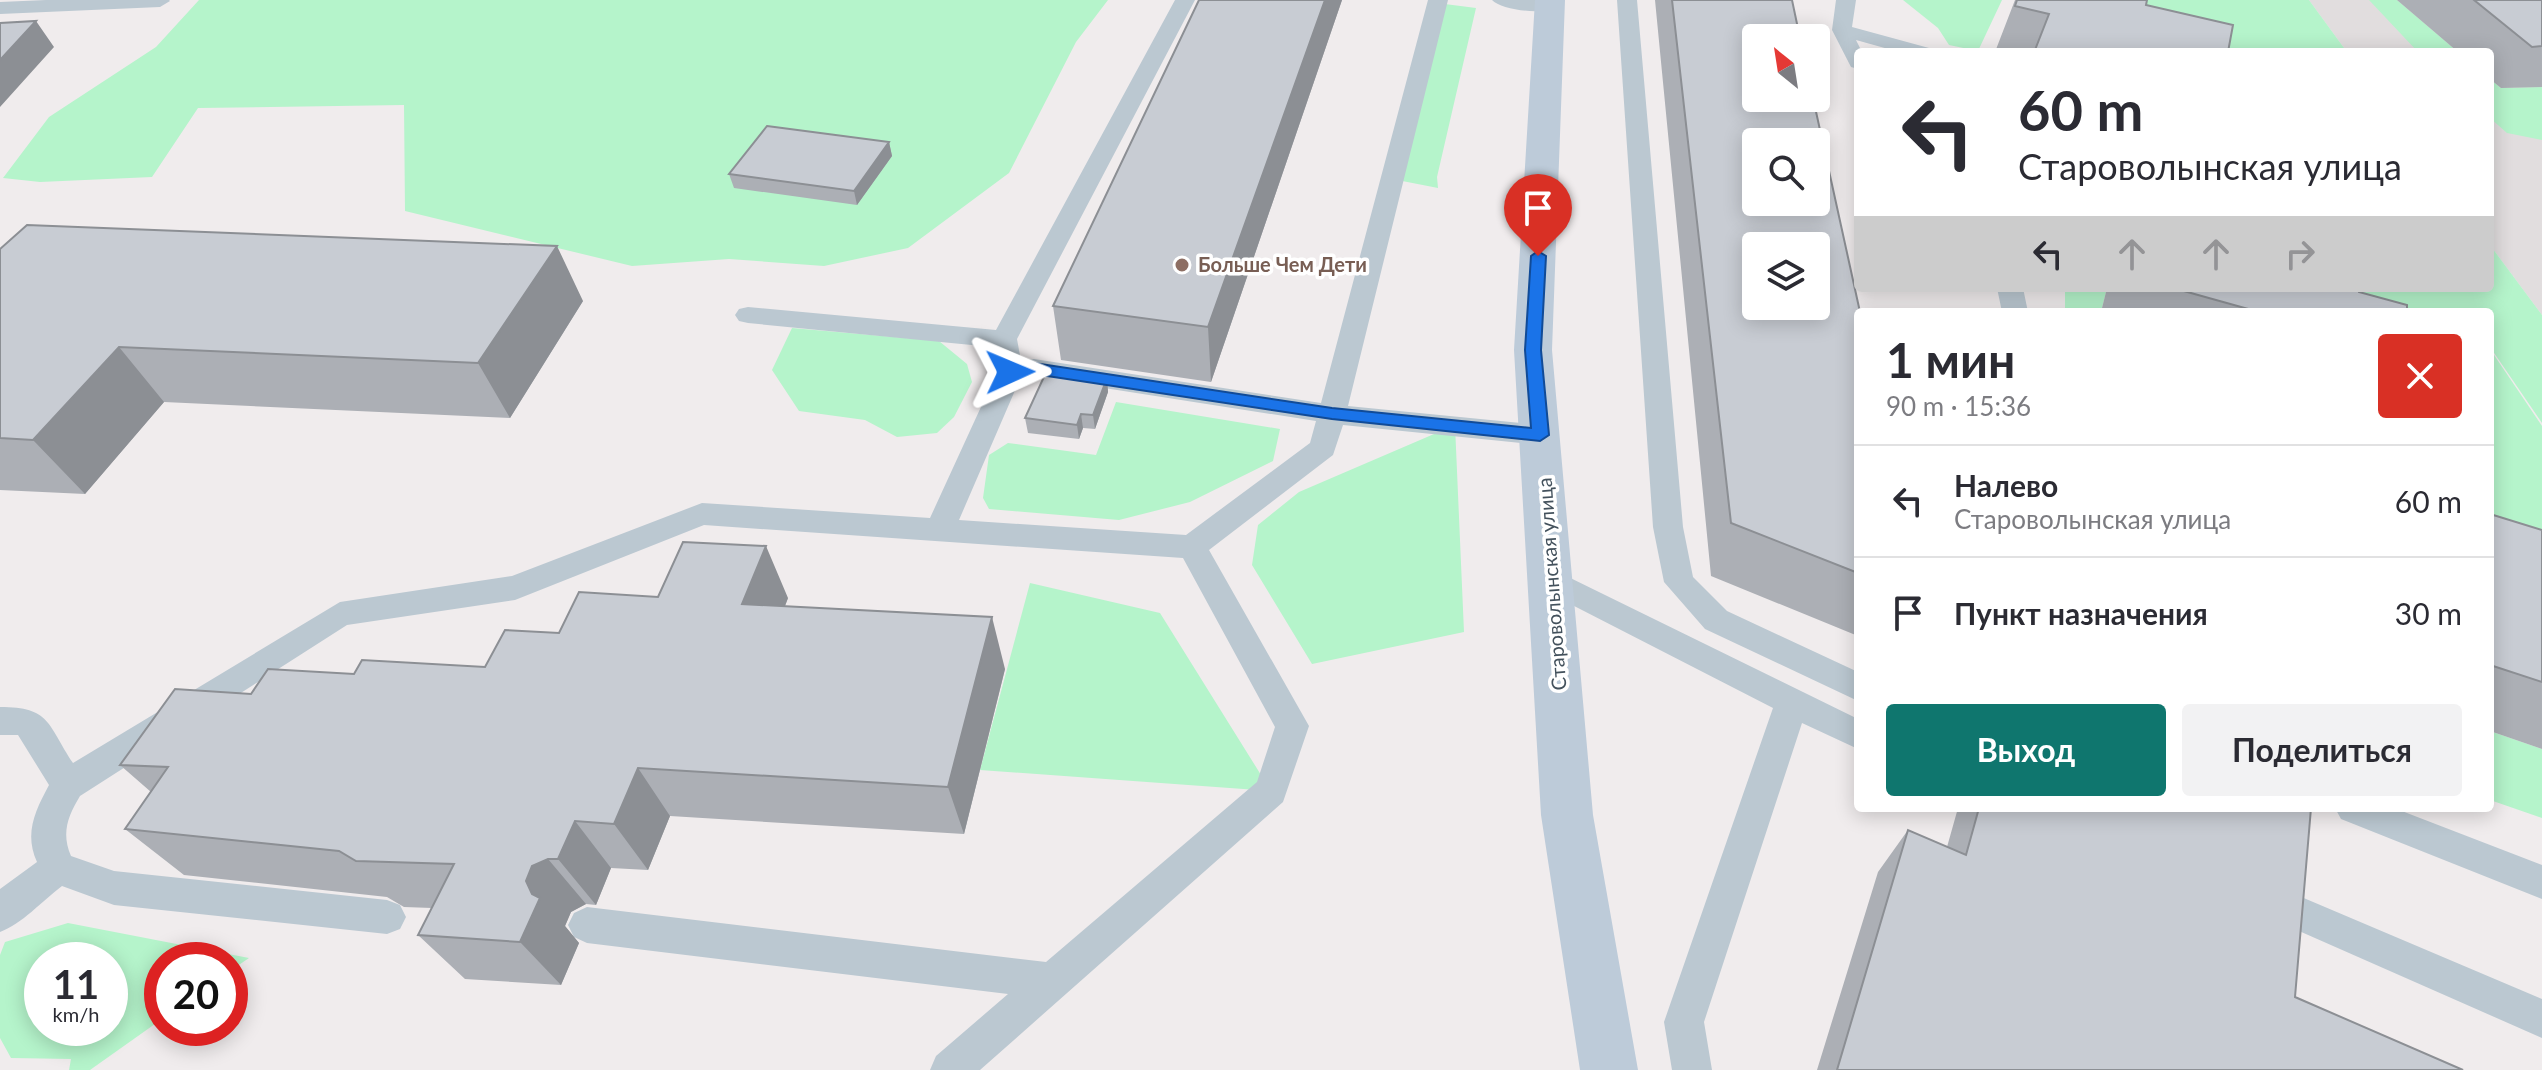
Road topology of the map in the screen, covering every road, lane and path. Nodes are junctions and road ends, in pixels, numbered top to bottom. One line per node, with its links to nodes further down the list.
1 (1185, 0): 13 (lane)
2 (1438, 0): 15 (lane)
3 (1502, 0): 7 (lane)
4 (1627, 0): 20 (lane)
5 (1846, 0): 9 (lane)
6 (160, 1): 8 (lane)
7 (1550, 3): 16 (street, Староволынская улица)
8 (0, 8)
9 (1842, 30): 10 (lane); 11 (lane)
10 (1907, 48)
11 (1854, 56)
12 (748, 315): 13 (lane)
13 (1004, 339): 14 (lane)
14 (1010, 372): 15 (lane); 17 (lane)
15 (1332, 414): 16 (lane); 18 (lane)
16 (1540, 435): 19 (street, Староволынская улица)
17 (940, 530): 18 (lane); 24 (lane)
18 (1192, 547): 32 (lane)
19 (1552, 581): 21 (lane); 35 (street, Староволынская улица)
20 (1854, 685)
21 (1792, 702): 23 (lane); 36 (lane)
22 (0, 721): 24 (lane)
23 (1854, 733)
24 (68, 785): 26 (lane)
25 (2363, 812): 27 (lane)
26 (58, 868): 28 (lane); 29 (lane)
27 (2542, 882)
28 (0, 915)
29 (387, 917)
30 (587, 925): 32 (lane)
31 (2283, 950): 33 (lane)
32 (1052, 981): 34 (lane)
33 (2542, 1019)
34 (950, 1070)
35 (1609, 1070)
36 (1692, 1070)

